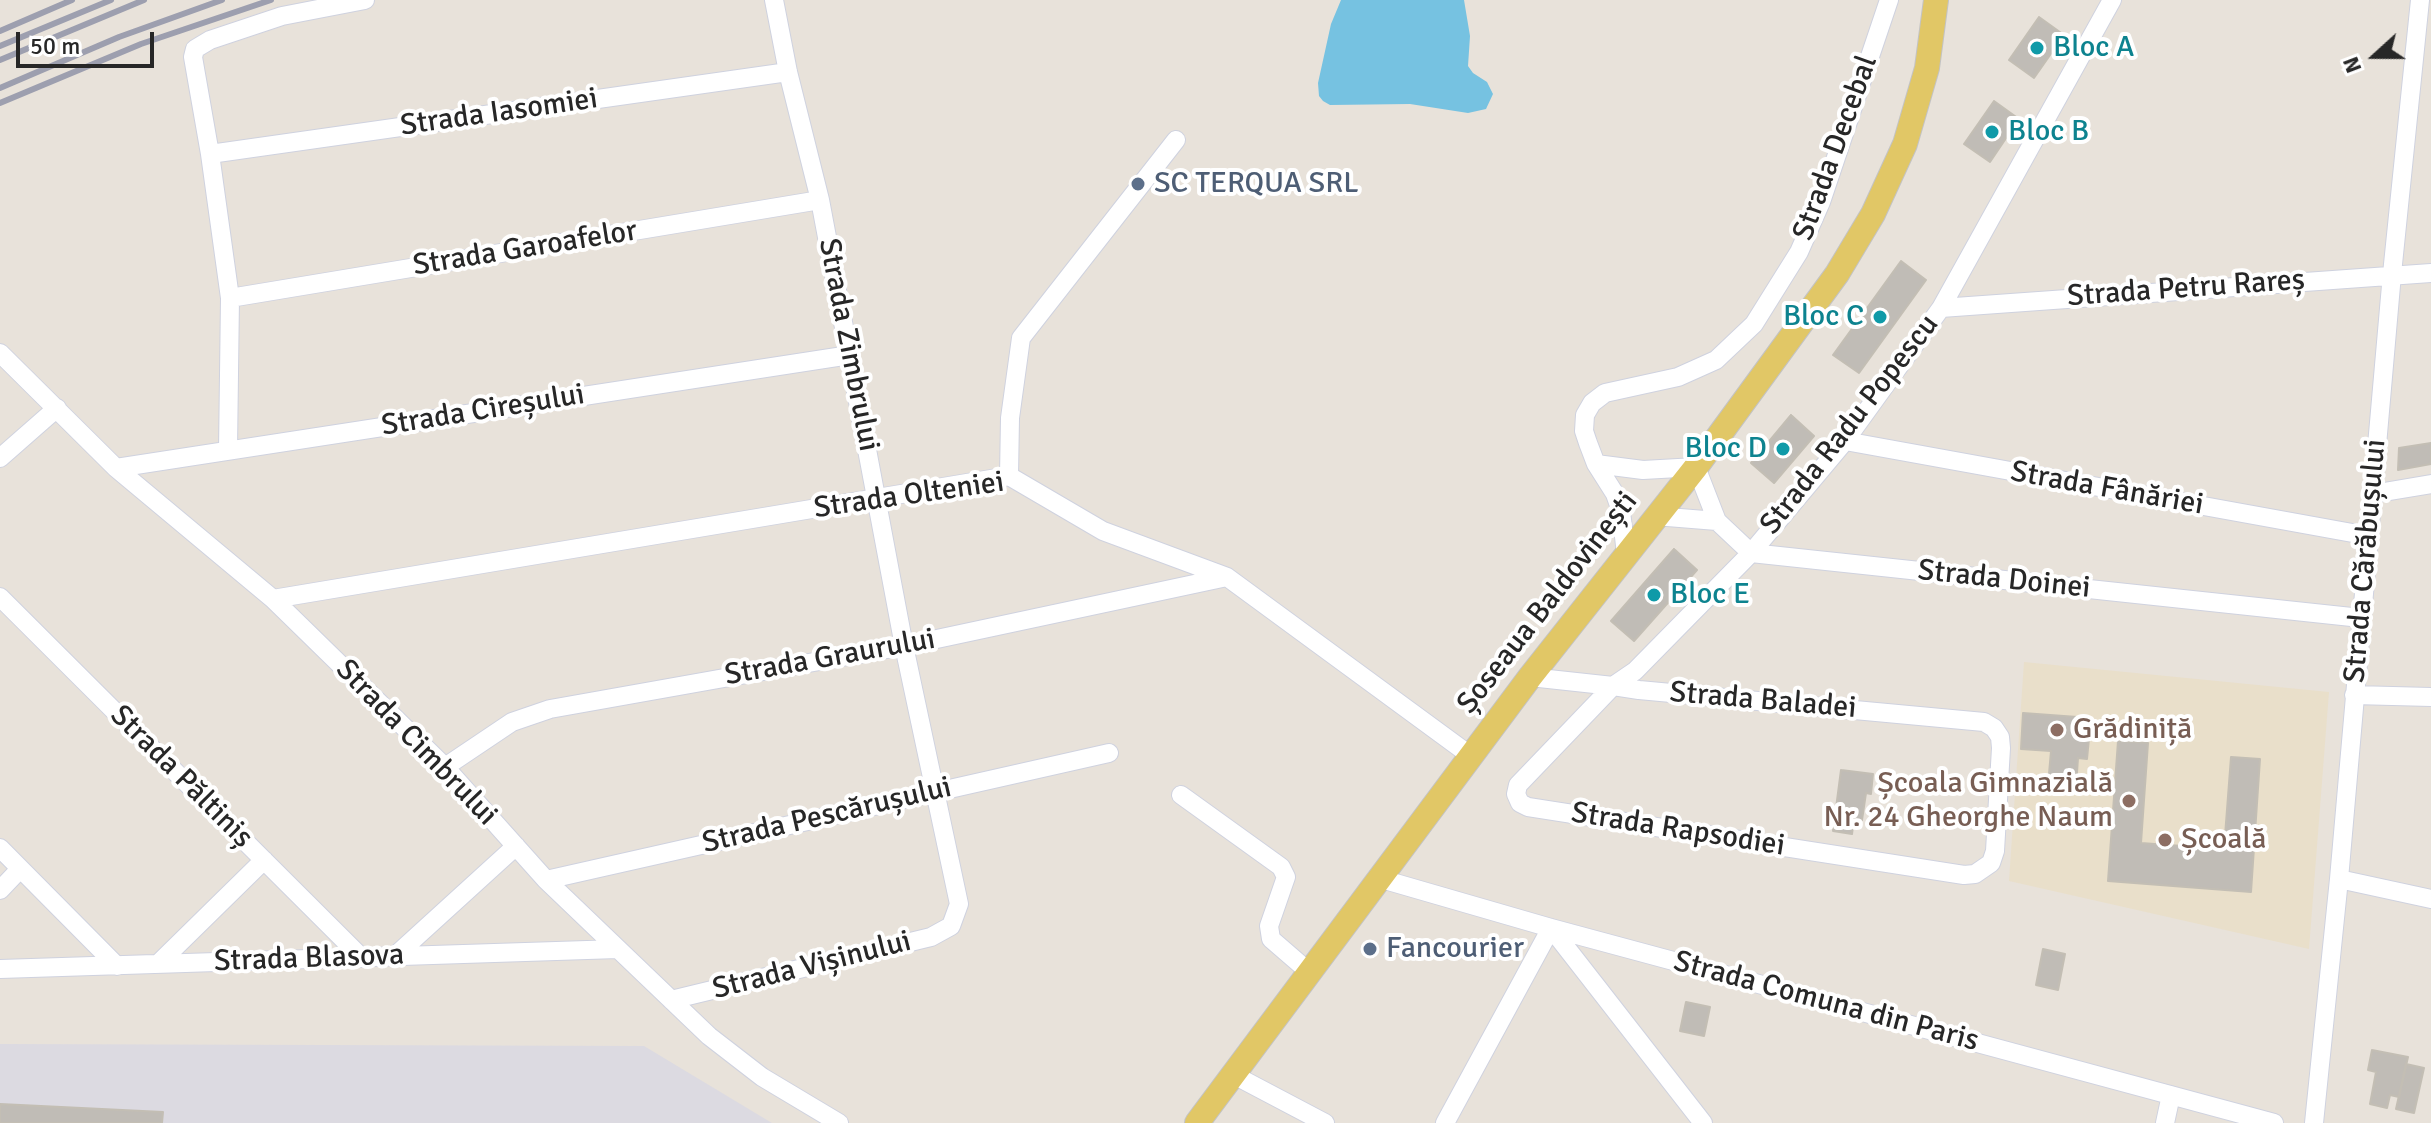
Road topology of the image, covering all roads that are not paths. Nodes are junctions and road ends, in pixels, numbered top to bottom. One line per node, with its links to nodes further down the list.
1 (365, 0): 9 (street)
2 (774, 0): 7 (street, Strada Zimbrului)
3 (1889, 0): 21 (street, Strada Decebal)
4 (1936, 0): 22 (main road, Șoseaua Baldovinești)
5 (2112, 0): 14 (street, Strada Radu Popescu)
6 (2420, 0): 12 (street, Strada Cărăbușului)
7 (788, 72): 9 (street, Strada Iasomiei); 10 (street, Strada Zimbrului)
8 (1176, 140): 24 (street)
9 (210, 154): 13 (street)
10 (820, 200): 13 (street, Strada Garoafelor); 16 (street, Strada Zimbrului)
11 (2431, 273): 12 (street, Strada Petru Rareș)
12 (2392, 274): 14 (street, Strada Petru Rareș); 26 (street, Strada Cărăbușului)
13 (230, 298): 19 (street)
14 (1941, 308): 18 (street, Strada Radu Popescu)
15 (0, 353): 17 (street, Strada Cimbrului)
16 (850, 355): 19 (street, Strada Cireșului); 27 (street, Strada Zimbrului)
17 (57, 408): 20 (street); 23 (street, Strada Cimbrului)
18 (1845, 441): 30 (street, Strada Fânăriei); 31 (street, Strada Radu Popescu)
19 (228, 450): 23 (street, Strada Cireșului)
20 (0, 458)
21 (1596, 464): 22 (street); 32 (street, Strada Decebal)
22 (1696, 467): 28 (main road, Șoseaua Baldovinești); 29 (street)
23 (116, 468): 35 (street, Strada Cimbrului)
24 (1009, 476): 27 (street, Strada Olteniei); 33 (street, Strada Olteniei)
25 (2431, 484): 26 (street)
26 (2372, 494): 30 (street, Strada Cărăbușului)
27 (877, 498): 35 (street, Strada Olteniei); 37 (street, Strada Zimbrului)
28 (1655, 516): 29 (street); 32 (main road, Șoseaua Baldovinești)
29 (1717, 521): 31 (street)
30 (2369, 536): 36 (street, Strada Cărăbușului)
31 (1751, 553): 36 (street, Strada Doinei); 39 (street, Strada Radu Popescu)
32 (1626, 554): 38 (main road, Șoseaua Baldovinești)
33 (1227, 577): 37 (street, Strada Graurului); 44 (street, Strada Olteniei)
34 (0, 597): 51 (street, Strada Păltiniș)
35 (273, 599): 45 (street, Strada Cimbrului)
36 (2361, 618): 40 (street, Strada Cărăbușului)
37 (904, 646): 45 (street, Strada Graurului); 46 (street, Strada Zimbrului)
38 (1530, 677): 39 (street, Strada Baladei); 44 (main road, Șoseaua Baldovinești)
39 (1613, 686): 42 (street, Strada Baladei); 47 (street, Strada Radu Popescu)
40 (2354, 695): 41 (street); 54 (street, Strada Cărăbușului)
41 (2431, 697)
42 (1994, 728): 47 (street, Strada Rapsodiei)
43 (1109, 753): 46 (street, Strada Pescărușului)
44 (1471, 756): 53 (main road, Șoseaua Baldovinești)
45 (445, 767): 49 (street, Strada Cimbrului)
46 (935, 791): 55 (street, Strada Pescărușului); 58 (street, Strada Zimbrului)
47 (1516, 794)
48 (1181, 795): 66 (street)
49 (516, 846): 55 (street, Strada Cimbrului); 61 (street)
50 (0, 848): 52 (street)
51 (264, 860): 62 (street, Strada Păltiniș); 63 (street)
52 (20, 869): 56 (street); 64 (street)
53 (1378, 878): 59 (street, Strada Comuna din Paris); 66 (main road, Șoseaua Baldovinești)
54 (2339, 879): 57 (street); 77 (street, Strada Cărăbușului)
55 (546, 880): 60 (street, Strada Cimbrului)
56 (0, 890)
57 (2431, 899)
58 (951, 926): 67 (street, Strada Vișinului)
59 (1551, 928): 69 (street, Strada Comuna din Paris); 73 (street); 74 (street)
60 (618, 949): 61 (street, Strada Blasova); 67 (street, Strada Cimbrului)
61 (394, 957): 62 (street, Strada Blasova)
62 (362, 958): 63 (street, Strada Blasova)
63 (158, 964): 64 (street, Strada Blasova)
64 (117, 966): 65 (street, Strada Blasova)
65 (0, 969)
66 (1308, 971): 68 (main road, Șoseaua Baldovinești)
67 (671, 1000): 70 (street, Strada Cimbrului)
68 (1232, 1074): 71 (main road, Șoseaua Baldovinești); 72 (street)
69 (2171, 1095): 75 (street); 76 (street, Strada Comuna din Paris)
70 (839, 1123)
71 (1197, 1123)
72 (1325, 1123)
73 (1445, 1123)
74 (1703, 1123)
75 (2165, 1123)
76 (2274, 1123)
77 (2314, 1123)

